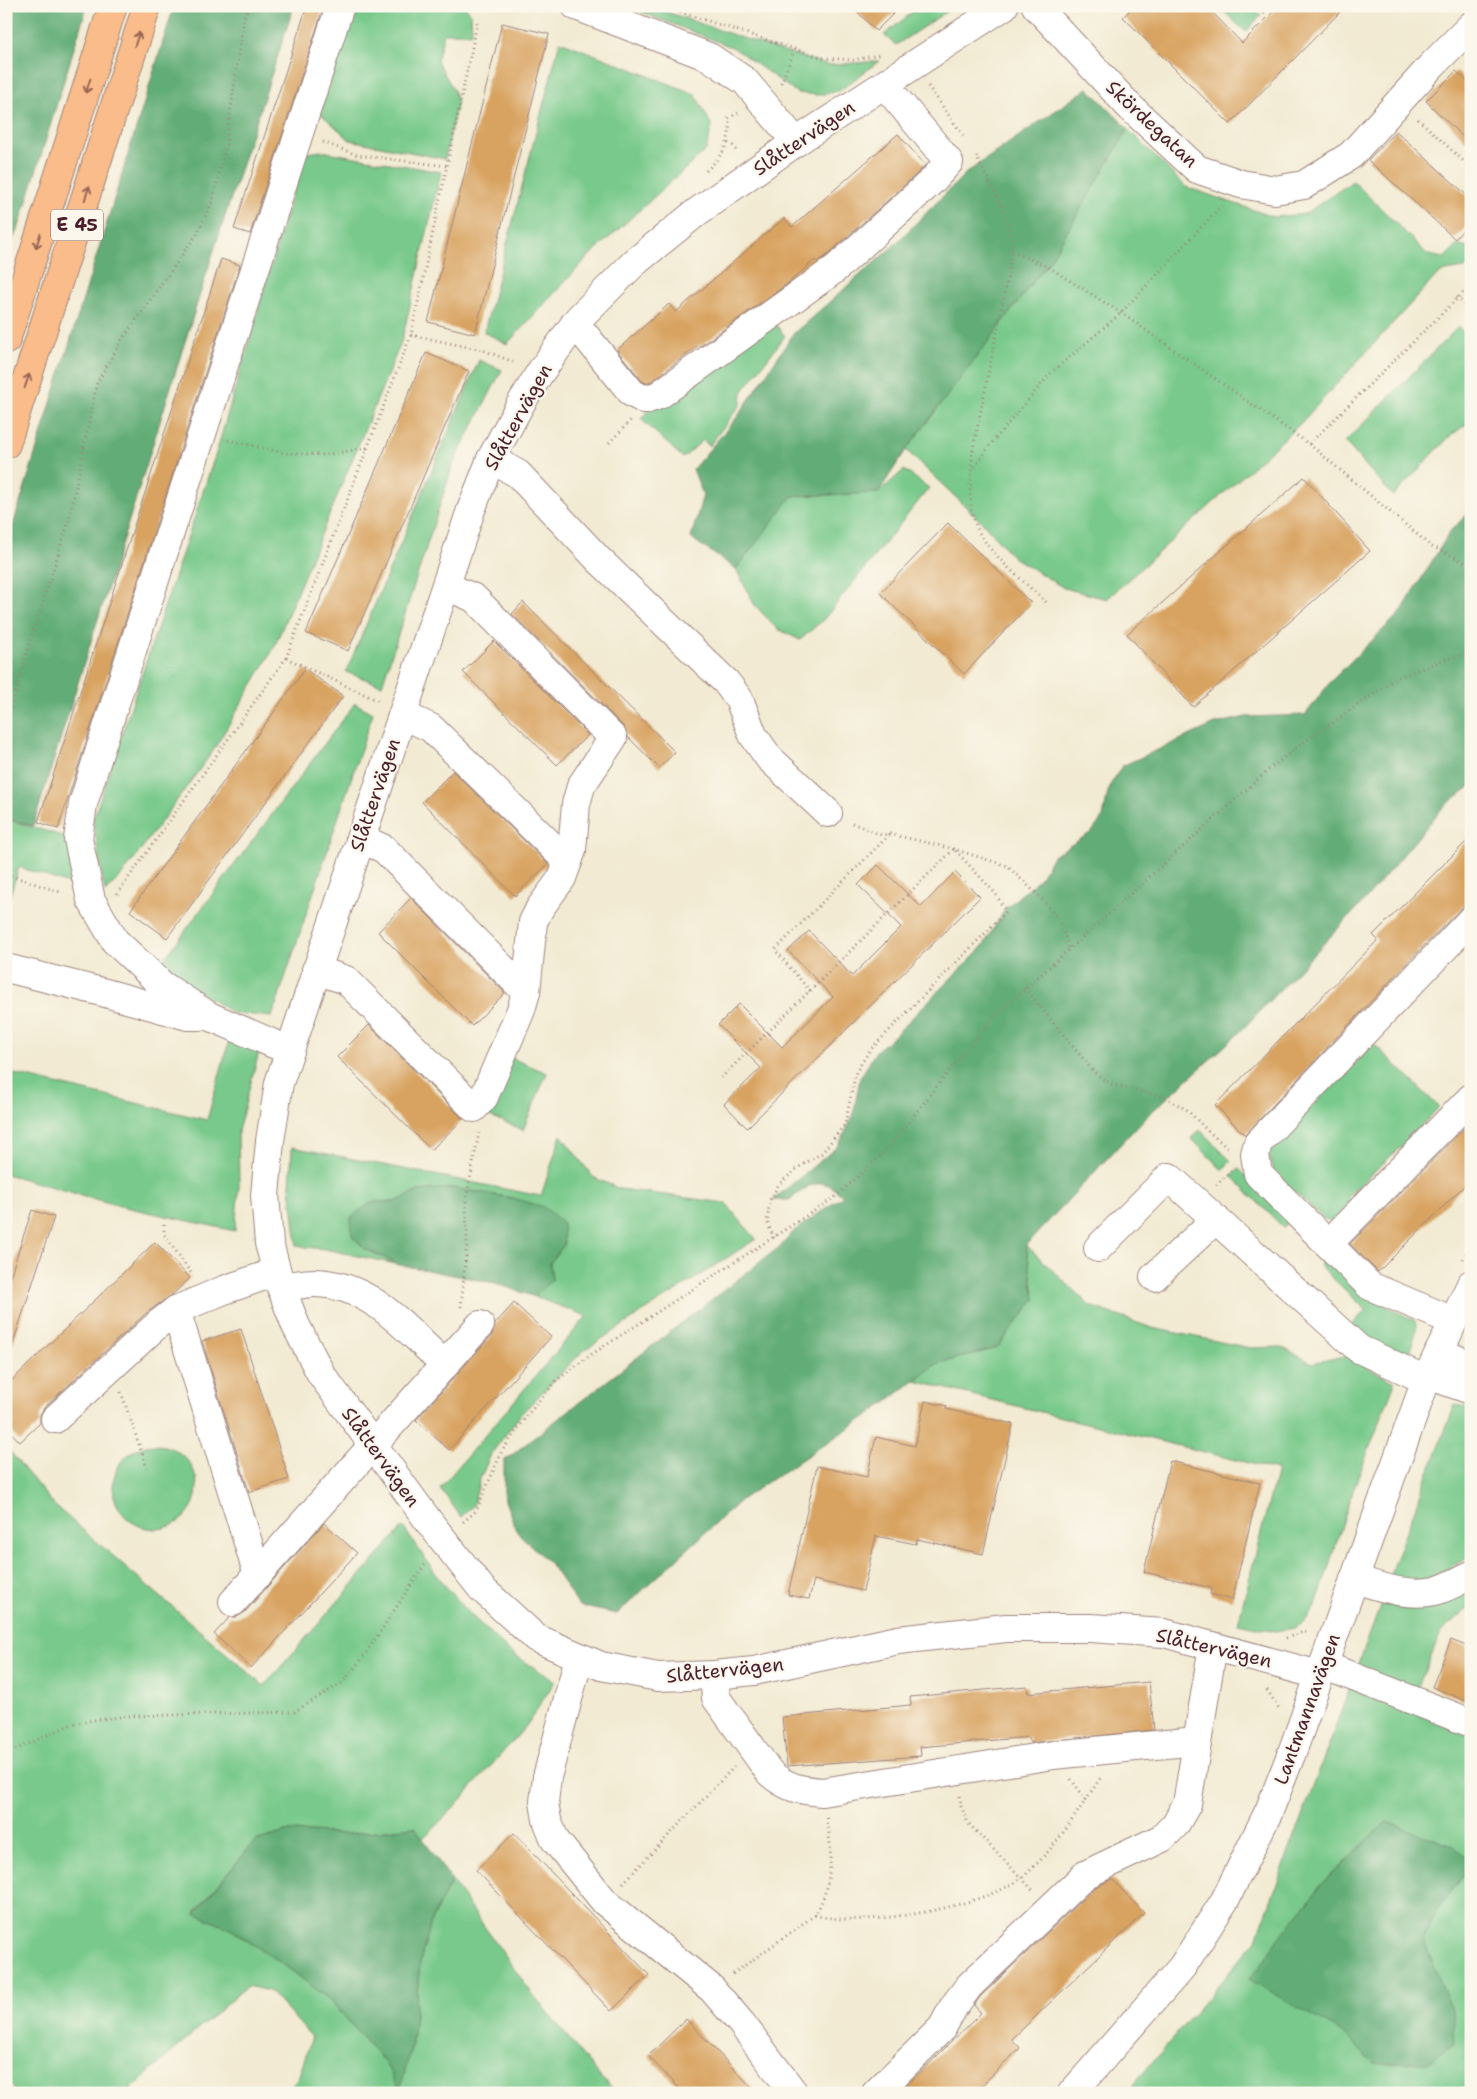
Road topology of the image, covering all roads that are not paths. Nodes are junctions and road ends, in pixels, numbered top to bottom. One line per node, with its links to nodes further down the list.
1 (113, 6): 11 (highway, E 45, one-way to 11)
2 (148, 6): 12 (highway, E 45, one-way to 2)
3 (340, 6): 23 (street)
4 (576, 6): 9 (street)
5 (1004, 6): 8 (street, Slåttervägen)
6 (1036, 6): 7 (street, Skördegatan)
7 (1471, 26)
8 (885, 85): 9 (street, Slåttervägen); 10 (street)
9 (796, 142): 10 (street, Slåttervägen)
10 (575, 323): 13 (street, Slåttervägen)
11 (6, 340)
12 (6, 444)
13 (491, 459): 14 (street, Slåttervägen); 16 (street)
14 (446, 586): 15 (street, Slåttervägen); 18 (street)
15 (392, 709): 17 (street, Slåttervägen); 18 (street)
16 (828, 813)
17 (360, 838): 21 (street, Slåttervägen); 22 (street)
18 (568, 862): 22 (street)
19 (1471, 920): 27 (street)
20 (10, 969): 23 (street)
21 (316, 970): 22 (street); 24 (street, Slåttervägen)
22 (526, 992)
23 (209, 1016): 24 (street)
24 (290, 1051): 30 (street, Slåttervägen)
25 (1471, 1098): 27 (street)
26 (1207, 1211): 28 (street); 29 (street); 37 (street)
27 (1328, 1244): 33 (street)
28 (1098, 1248)
29 (1154, 1277)
30 (278, 1279): 32 (street); 35 (street); 40 (street, Slåttervägen)
31 (1471, 1284): 33 (street, Lantmannavägen)
32 (176, 1310): 39 (street); 41 (street)
33 (1452, 1321): 37 (street, Lantmannavägen)
34 (480, 1325): 35 (street)
35 (453, 1356): 40 (street)
36 (1471, 1365): 37 (street)
37 (1431, 1369): 38 (street); 43 (street, Lantmannavägen)
38 (1471, 1390)
39 (55, 1419)
40 (374, 1446): 41 (street); 46 (street, Slåttervägen)
41 (258, 1575): 44 (street)
42 (1471, 1575): 43 (street)
43 (1354, 1579): 47 (street, Lantmannavägen)
44 (233, 1602)
45 (1213, 1646): 47 (street, Slåttervägen); 48 (street, Slåttervägen); 50 (street)
46 (579, 1658): 48 (street, Slåttervägen); 52 (street)
47 (1321, 1670): 49 (street, Slåttervägen); 51 (street, Lantmannavägen)
48 (714, 1675): 50 (street)
49 (1471, 1723)
50 (1197, 1740): 53 (street)
51 (1077, 2091)
52 (794, 2093)
53 (876, 2093)

